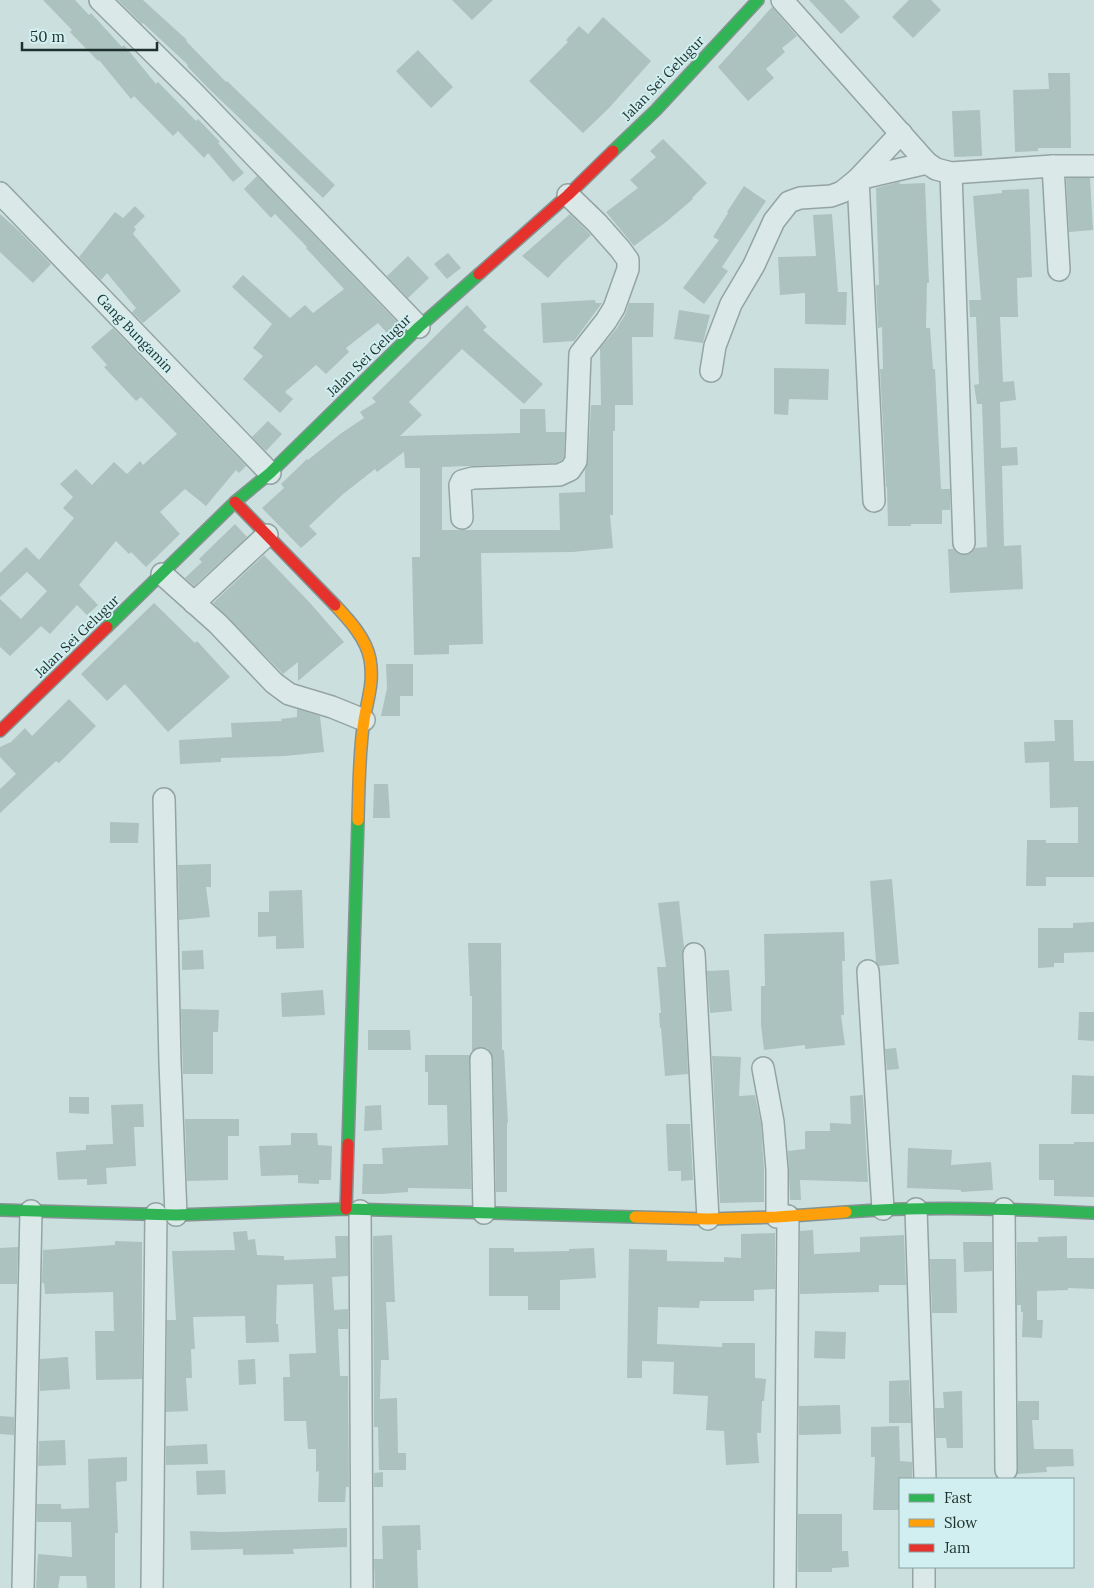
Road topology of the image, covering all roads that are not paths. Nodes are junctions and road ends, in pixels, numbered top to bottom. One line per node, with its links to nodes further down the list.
1 (100, 0): 13 (street)
2 (758, 0): 11 (street, Jalan Sei Gelugur)
3 (782, 0): 4 (street)
4 (901, 133): 5 (street); 9 (street)
5 (927, 163): 8 (street); 9 (street)
6 (1053, 166): 7 (street); 8 (street); 12 (street)
7 (1094, 166)
8 (951, 173): 20 (street)
9 (858, 179): 14 (street); 16 (street)
10 (0, 193): 15 (street, Gang Bungamin)
11 (568, 195): 13 (street, Jalan Sei Gelugur); 18 (street)
12 (1059, 270)
13 (419, 327): 15 (street, Jalan Sei Gelugur)
14 (711, 371)
15 (270, 473): 17 (street, Jalan Sei Gelugur)
16 (874, 501)
17 (235, 502): 19 (street); 21 (street, Jalan Sei Gelugur)
18 (462, 518)
19 (267, 535): 22 (street); 23 (street)
20 (964, 543)
21 (162, 574): 22 (street); 24 (street, Jalan Sei Gelugur)
22 (194, 602): 23 (street)
23 (364, 720): 33 (street)
24 (0, 731)
25 (164, 800): 38 (street)
26 (694, 954): 40 (street)
27 (868, 971): 31 (street)
28 (481, 1059): 36 (street)
29 (763, 1068): 39 (street)
30 (1004, 1208): 34 (street); 37 (street); 41 (street)
31 (883, 1209): 34 (street); 39 (street)
32 (0, 1210): 35 (street)
33 (353, 1210): 36 (street); 38 (street); 46 (street)
34 (916, 1210): 42 (street)
35 (31, 1211): 38 (street); 44 (street)
36 (484, 1213): 40 (street)
37 (1094, 1213)
38 (166, 1215): 45 (street)
39 (782, 1217): 40 (street); 47 (street)
40 (708, 1219)
41 (1006, 1470)
42 (925, 1478)
43 (924, 1568): 48 (street)
44 (23, 1588)
45 (152, 1588)
46 (362, 1588)
47 (786, 1588)
48 (924, 1588)

